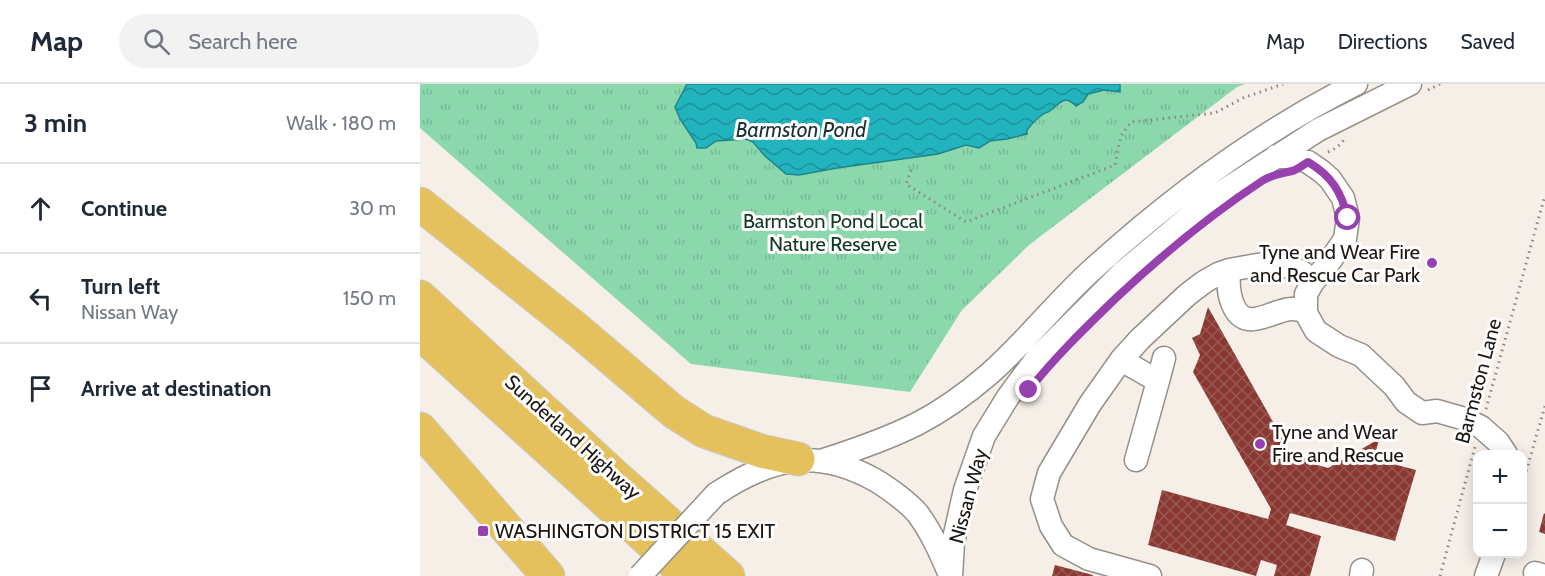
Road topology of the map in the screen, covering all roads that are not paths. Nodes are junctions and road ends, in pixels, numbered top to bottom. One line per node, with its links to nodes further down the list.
1 (1356, 84): 15 (street)
2 (1415, 89): 3 (street, Nissan Way)
3 (1276, 156): 6 (street); 22 (street, Nissan Way)
4 (420, 204): 15 (highway)
5 (1229, 270): 6 (street); 8 (street); 11 (street)
6 (1316, 278): 8 (street)
7 (420, 297): 21 (highway, Sunderland Highway)
8 (1306, 313): 14 (street)
9 (420, 333): 20 (highway, Sunderland Highway)
10 (1164, 358): 12 (street)
11 (1121, 360): 12 (street); 23 (street)
12 (1158, 381): 16 (street)
13 (420, 429): 18 (highway)
14 (1503, 450)
15 (811, 460): 19 (street, bridge); 22 (street)
16 (1137, 460)
17 (1493, 558): 24 (street)
18 (548, 576)
19 (640, 576)
20 (688, 576)
21 (728, 576)
22 (951, 576)
23 (1149, 576)
24 (1486, 576)

